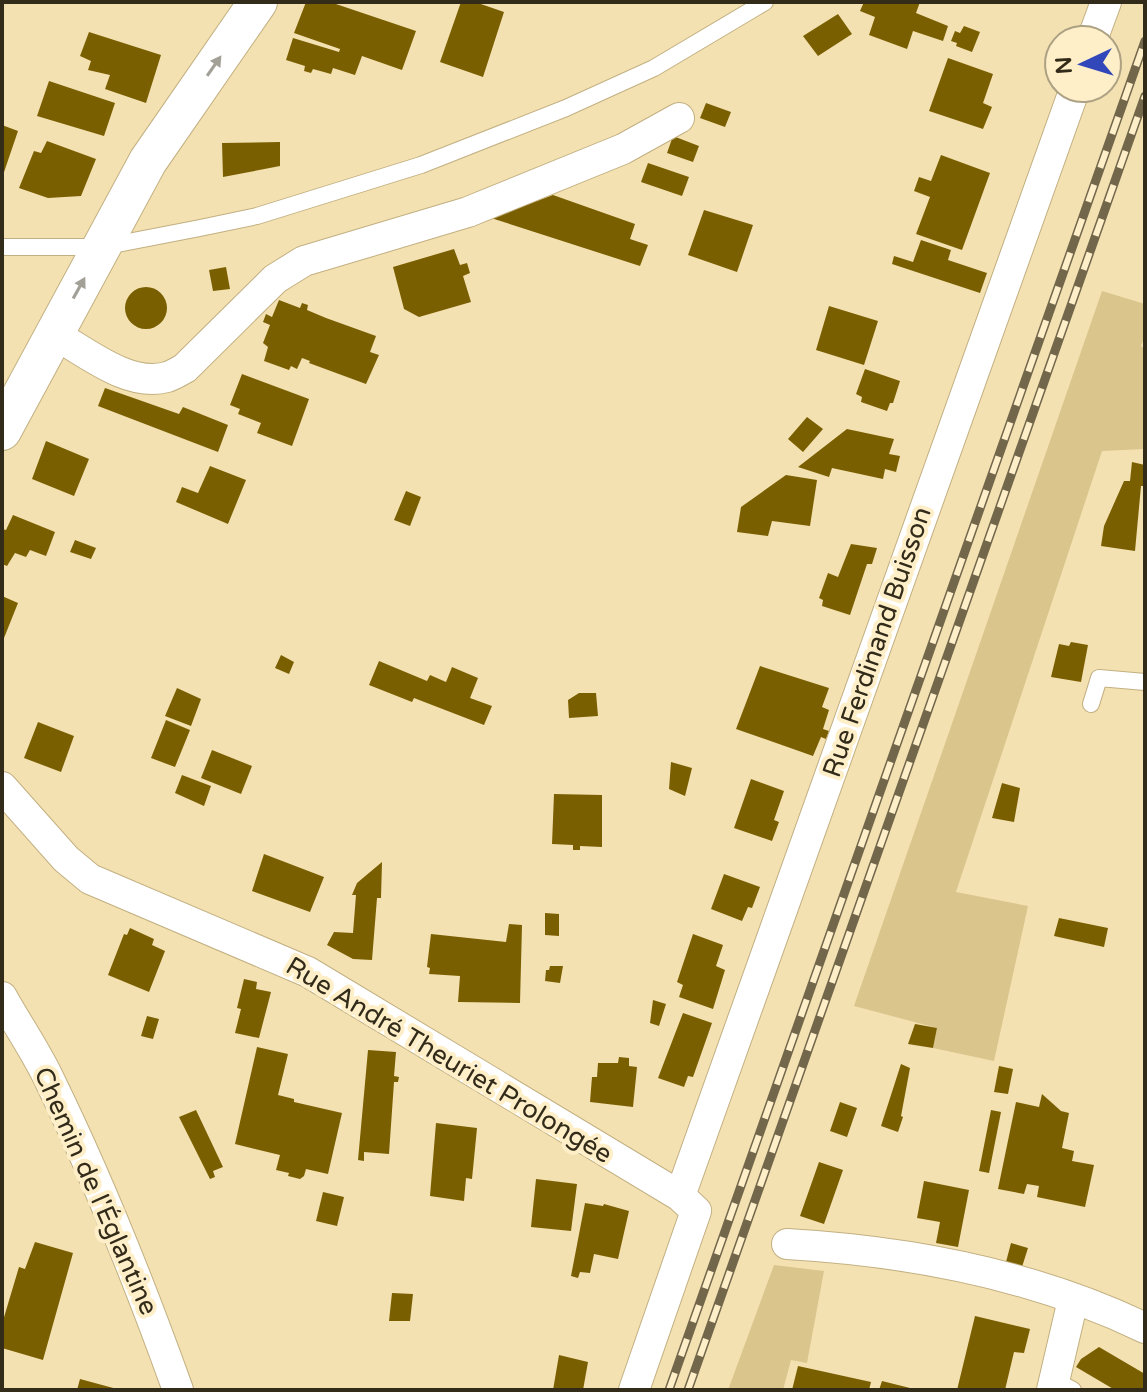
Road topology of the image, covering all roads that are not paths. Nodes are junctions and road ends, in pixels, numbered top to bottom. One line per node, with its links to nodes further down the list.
1 (258, 2): 8 (street, one-way to 1)
2 (765, 2): 8 (lane)
3 (1106, 2): 4 (street)
4 (1098, 24)
5 (1069, 104): 15 (street, Rue Ferdinand Buisson)
6 (679, 118): 9 (street)
7 (2, 247): 8 (lane)
8 (102, 247): 9 (street, one-way to 8)
9 (54, 334): 10 (street)
10 (2, 431)
11 (1145, 682): 12 (lane)
12 (1091, 704)
13 (2, 787): 15 (street, Rue André Theuriet Prolongée)
14 (2, 997): 20 (street, Chemin de l'Églantine)
15 (688, 1204): 21 (street, Rue Ferdinand Buisson)
16 (787, 1244): 17 (street)
17 (1073, 1300): 18 (street); 19 (street)
18 (1145, 1328)
19 (1059, 1387)
20 (178, 1390)
21 (634, 1390)

